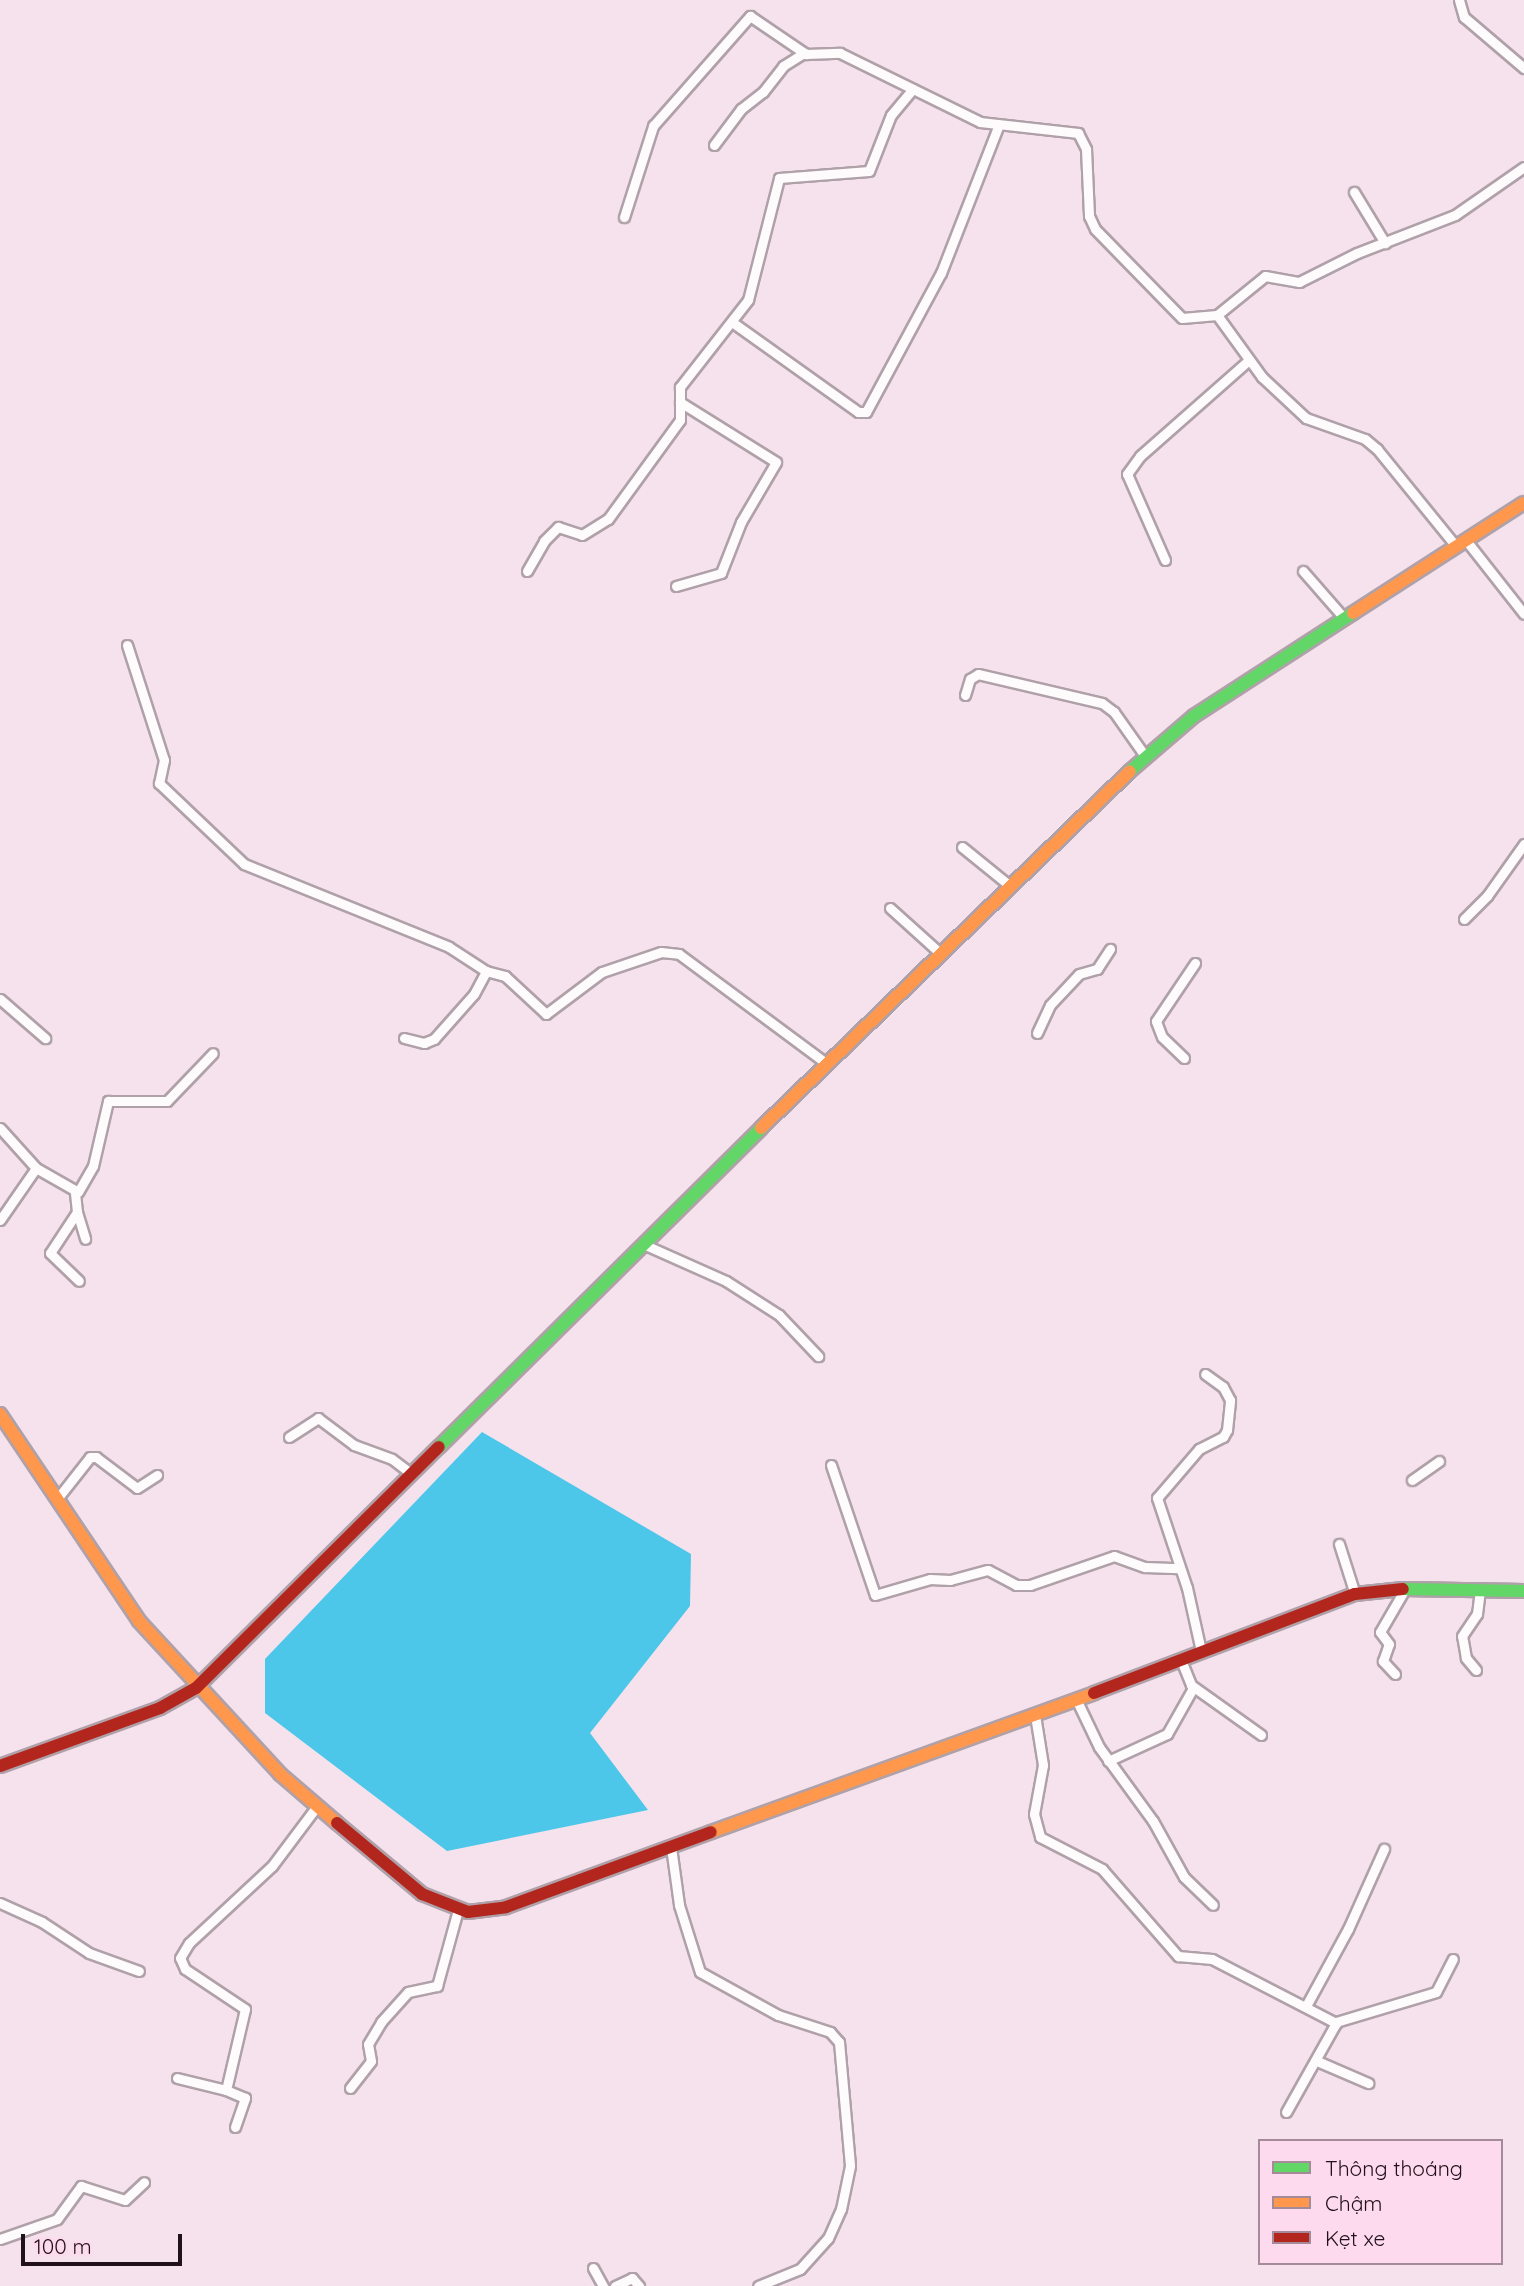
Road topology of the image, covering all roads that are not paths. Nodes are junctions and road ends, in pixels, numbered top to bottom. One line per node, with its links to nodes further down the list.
1 (1459, 0): 3 (street)
2 (804, 53): 4 (street); 6 (street); 9 (street)
3 (1524, 68)
4 (913, 89): 5 (street); 12 (street)
5 (999, 127): 11 (street); 12 (street)
6 (714, 145)
7 (1524, 167): 10 (street)
8 (1354, 192): 10 (street)
9 (624, 217)
10 (1384, 243): 11 (street)
11 (1217, 315): 13 (street)
12 (733, 322): 14 (street)
13 (1250, 360): 16 (street); 17 (street)
14 (680, 402): 18 (street); 20 (street)
15 (1524, 503): 16 (street)
16 (1460, 542): 21 (street); 22 (street)
17 (1165, 560)
18 (527, 571)
19 (1303, 571): 22 (street)
20 (676, 586)
21 (1524, 614)
22 (1344, 618): 25 (street)
23 (127, 645): 34 (street)
24 (965, 695): 25 (street)
25 (1145, 757): 28 (street)
26 (1524, 844): 30 (street)
27 (962, 847): 28 (street)
28 (1010, 886): 32 (street)
29 (890, 908): 32 (street)
30 (1464, 919)
31 (1110, 949): 36 (street)
32 (940, 953): 41 (street)
33 (1195, 963): 40 (street)
34 (486, 971): 38 (street); 41 (street)
35 (0, 999): 37 (street)
36 (1037, 1033)
37 (45, 1038)
38 (404, 1038)
39 (213, 1053): 44 (street)
40 (1184, 1058)
41 (827, 1064): 48 (street)
42 (0, 1128): 43 (street)
43 (36, 1168): 44 (street); 46 (street)
44 (75, 1193): 45 (street)
45 (77, 1212): 47 (street); 49 (street)
46 (0, 1220)
47 (85, 1239)
48 (643, 1244): 50 (street); 56 (street)
49 (79, 1281)
50 (818, 1356)
51 (1205, 1374): 61 (street)
52 (0, 1414): 59 (street)
53 (289, 1437): 56 (street)
54 (1439, 1461): 58 (street)
55 (831, 1465): 61 (street)
56 (412, 1474): 70 (street)
57 (157, 1475): 59 (street)
58 (1412, 1480)
59 (57, 1499): 70 (street)
60 (1339, 1544): 65 (street)
61 (1179, 1568): 66 (street)
62 (1405, 1589): 63 (street); 65 (street); 69 (street)
63 (1480, 1590): 64 (street); 68 (street)
64 (1524, 1591)
65 (1355, 1594): 66 (street)
66 (1201, 1651): 67 (street)
67 (1181, 1660): 71 (street); 72 (street)
68 (1476, 1670)
69 (1395, 1674)
70 (196, 1688): 76 (street); 77 (street)
71 (1193, 1688): 74 (street); 75 (street)
72 (1076, 1699): 73 (street); 75 (street)
73 (1035, 1715): 78 (street); 85 (street)
74 (1261, 1735)
75 (1108, 1760): 81 (street)
76 (0, 1766)
77 (317, 1806): 82 (street); 91 (street)
78 (671, 1847): 82 (street); 100 (street)
79 (1384, 1849): 85 (street)
80 (0, 1903): 84 (street)
81 (1213, 1905)
82 (458, 1910): 90 (street)
83 (1453, 1959): 86 (street)
84 (139, 1971)
85 (1306, 2006): 86 (street)
86 (1336, 2022): 87 (street)
87 (1317, 2061): 89 (street); 92 (street)
88 (177, 2078): 91 (street)
89 (1368, 2083)
90 (350, 2088)
91 (226, 2090): 93 (street)
92 (1286, 2112)
93 (235, 2127)
94 (144, 2182): 95 (street)
95 (0, 2239)
96 (593, 2268): 97 (street)
97 (603, 2286)
98 (615, 2286): 99 (street)
99 (639, 2286)
100 (758, 2286)

